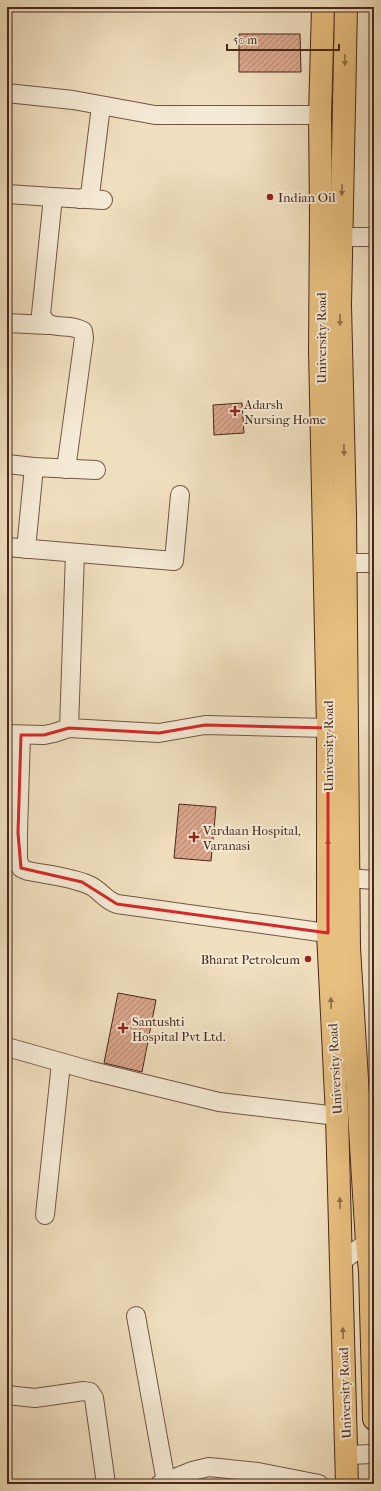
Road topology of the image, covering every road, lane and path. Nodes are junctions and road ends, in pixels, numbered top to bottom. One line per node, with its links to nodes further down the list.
1 (323, 7): 5 (main road, University Road)
2 (346, 7): 10 (main road, one-way to 10)
3 (7, 93): 5 (street)
4 (100, 114): 8 (street)
5 (320, 115): 25 (main road, University Road)
6 (7, 194): 7 (street)
7 (53, 197): 8 (street); 13 (street)
8 (80, 198): 9 (street)
9 (103, 200)
10 (341, 237): 11 (street); 22 (main road, one-way to 22)
11 (374, 237)
12 (7, 323): 13 (street)
13 (48, 325): 16 (street)
14 (7, 464): 15 (street)
15 (34, 467): 16 (street); 20 (street)
16 (66, 469): 17 (street)
17 (96, 470)
18 (180, 495): 21 (street)
19 (7, 548): 20 (street)
20 (26, 549): 21 (street)
21 (75, 553): 24 (street)
22 (346, 563): 23 (street); 28 (main road)
23 (374, 563)
24 (69, 728): 25 (street); 26 (street)
25 (328, 728): 28 (main road, University Road, one-way to 25)
26 (14, 734): 27 (street)
27 (12, 833): 30 (street)
28 (338, 878): 29 (street); 30 (main road, University Road); 31 (main road)
29 (374, 880)
30 (328, 933): 31 (street); 34 (main road, University Road, one-way to 30)
31 (349, 936): 36 (main road)
32 (7, 1047): 33 (street)
33 (61, 1063): 34 (street); 35 (street)
34 (337, 1116): 37 (main road, University Road, one-way to 34)
35 (45, 1215)
36 (370, 1240): 37 (street); 38 (main road)
37 (341, 1262): 43 (main road, University Road, one-way to 37)
38 (372, 1271): 41 (main road)
39 (136, 1316): 44 (street)
40 (7, 1395): 45 (street)
41 (374, 1419)
42 (374, 1454): 43 (street)
43 (347, 1455): 47 (main road, University Road)
44 (163, 1483): 46 (street)
45 (106, 1484)
46 (319, 1484)
47 (347, 1484)

